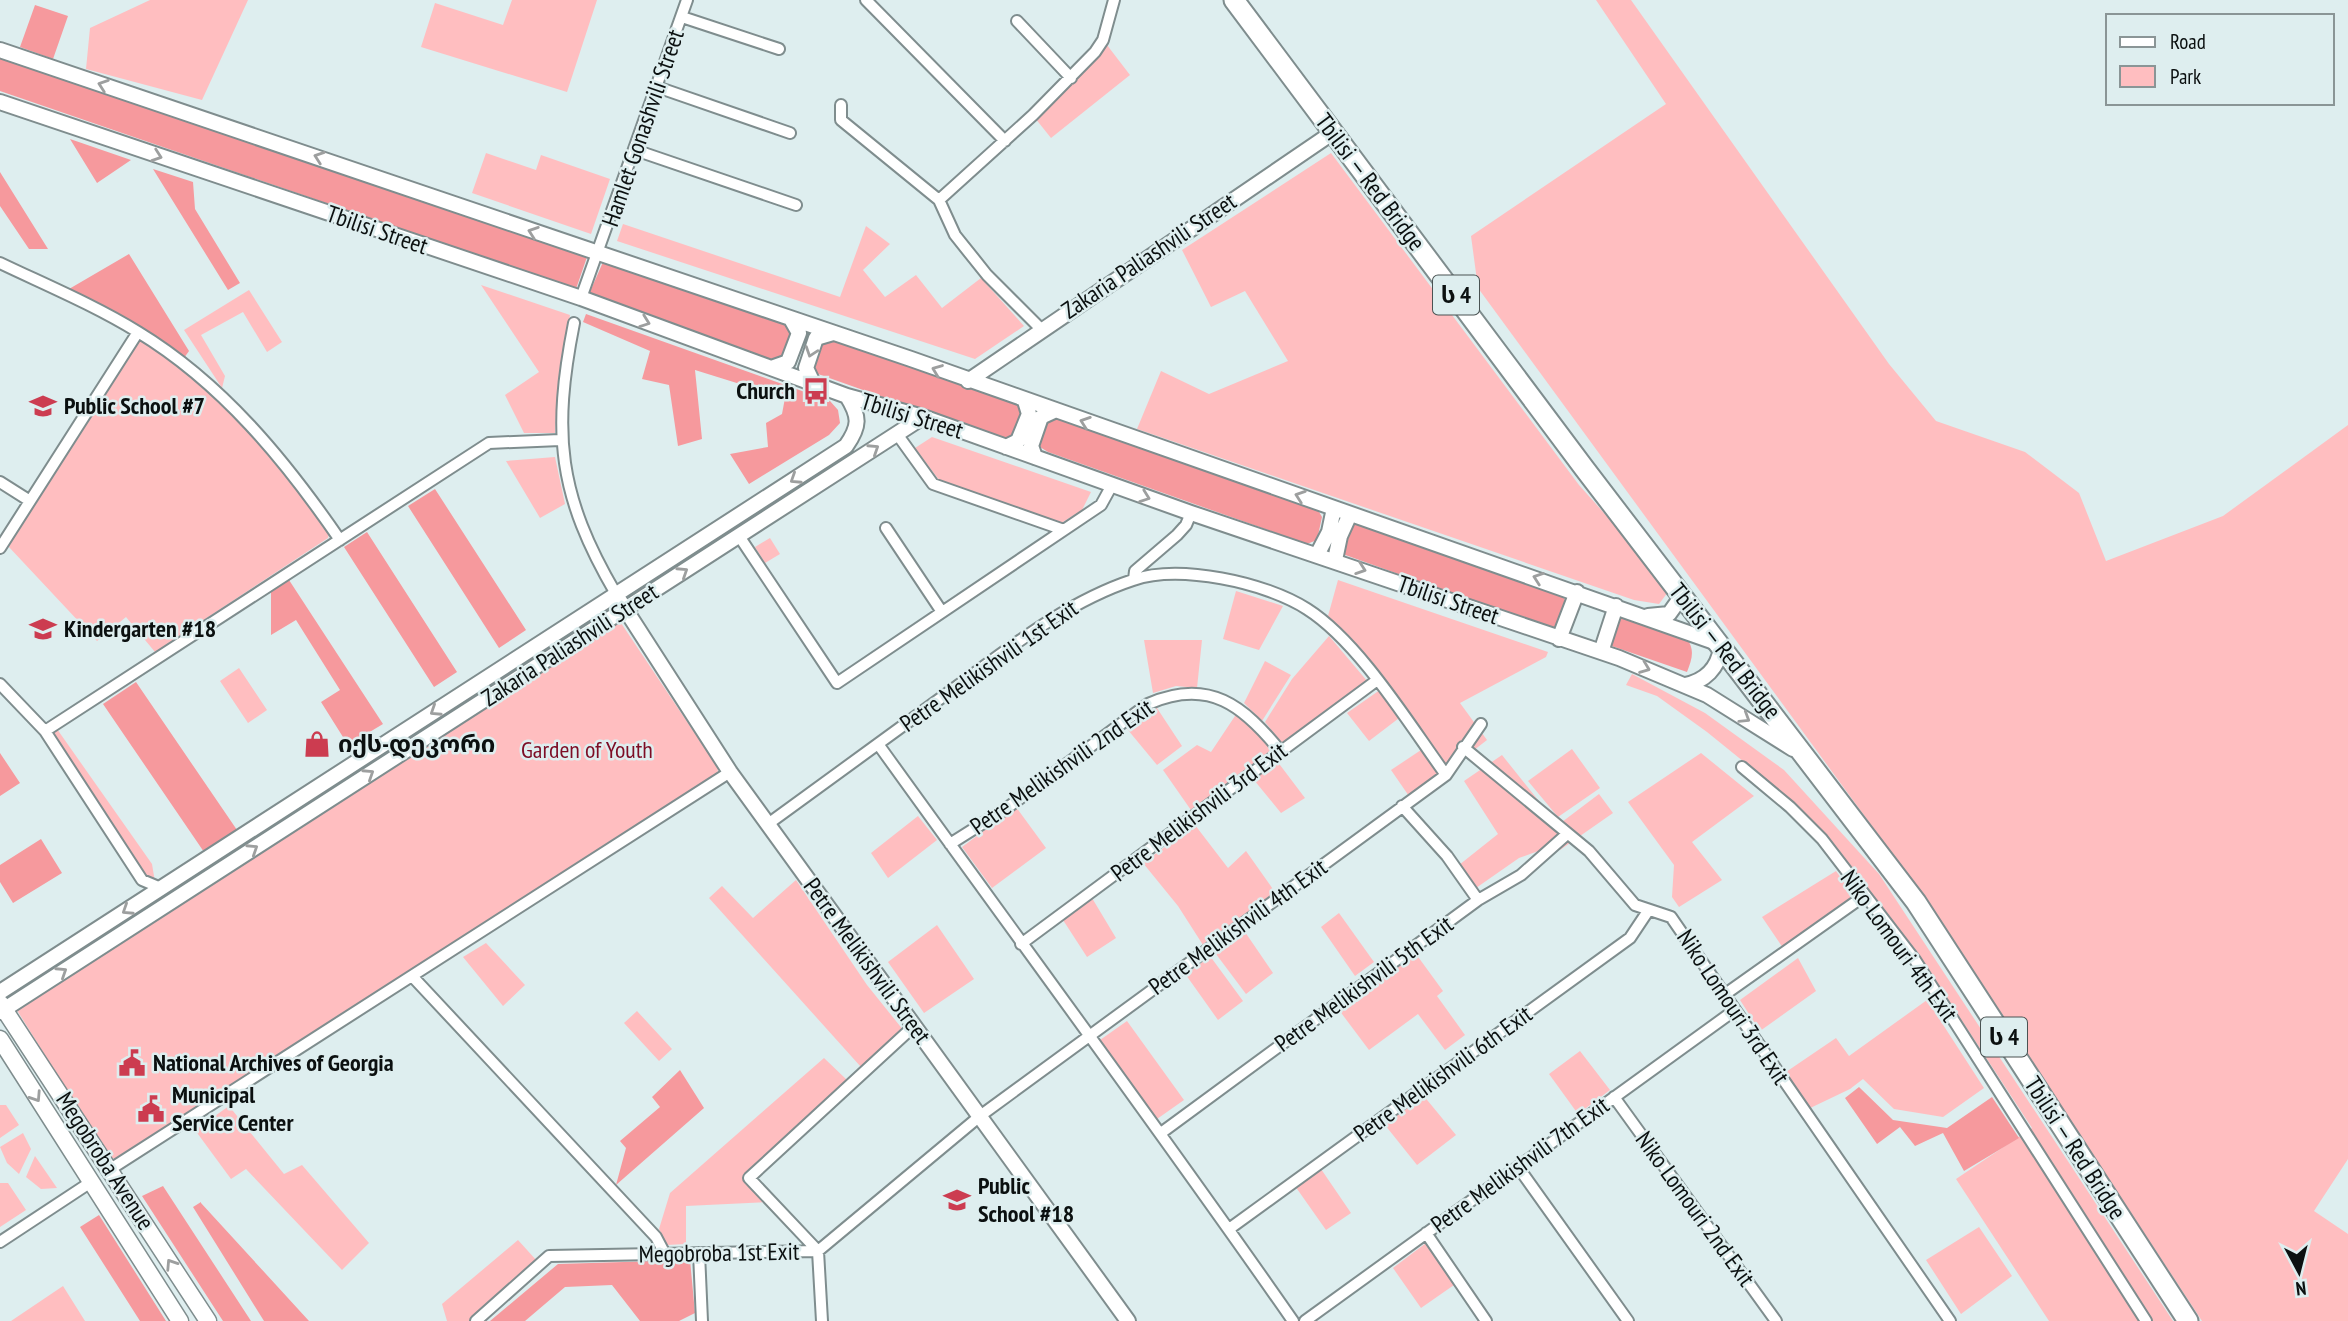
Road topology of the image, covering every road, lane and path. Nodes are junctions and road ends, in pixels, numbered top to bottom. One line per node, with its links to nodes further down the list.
1 (687, 0): 5 (street, Hamlet Gonashvili Street)
2 (866, 0): 15 (street)
3 (1114, 0): 9 (street)
4 (1234, 0): 14 (highway, Tbilisi — Red Bridge / ს 4)
5 (682, 17): 8 (street); 10 (street, Hamlet Gonashvili Street)
6 (1017, 22): 9 (street)
7 (0, 50): 19 (main road, Tbilisi Street, one-way to 7)
8 (779, 50)
9 (1071, 78): 15 (street)
10 (657, 87): 13 (street); 16 (street, Hamlet Gonashvili Street)
11 (0, 102): 21 (main road, Tbilisi Street, one-way to 21)
12 (841, 105): 17 (street)
13 (790, 133)
14 (1332, 133): 24 (main road, Zakaria Paliashvili Street); 52 (highway, Tbilisi — Red Bridge / ს 4)
15 (1005, 141): 17 (street)
16 (635, 150): 18 (street); 19 (street, Hamlet Gonashvili Street)
17 (939, 200): 24 (street)
18 (796, 205)
19 (598, 255): 21 (street, Hamlet Gonashvili Street); 22 (main road, Tbilisi Street)
20 (0, 263): 25 (street)
21 (581, 298): 27 (main road, Tbilisi Street, one-way to 27)
22 (792, 319): 26 (main road, Tbilisi Street); 27 (main road)
23 (574, 323): 35 (street)
24 (1041, 329): 28 (main road, Zakaria Paliashvili Street)
25 (138, 332): 40 (street); 47 (street)
26 (832, 332): 28 (main road, Tbilisi Street, one-way to 26); 29 (main road, one-way to 29)
27 (771, 368): 29 (main road, Tbilisi Street)
28 (968, 381): 31 (main road, Tbilisi Street)
29 (813, 383): 30 (main road, Tbilisi Street)
30 (847, 396): 33 (main road, Tbilisi Street); 54 (main road, Zakaria Paliashvili Street, one-way to 54)
31 (1025, 401): 32 (main road, Tbilisi Street); 36 (main road)
32 (1054, 411): 37 (main road); 41 (main road, Tbilisi Street, one-way to 32)
33 (923, 417): 34 (main road, Zakaria Paliashvili Street); 36 (main road, Tbilisi Street)
34 (897, 434): 45 (street); 46 (main road, Zakaria Paliashvili Street, one-way to 34)
35 (560, 440): 47 (street); 54 (street)
36 (1006, 447): 37 (main road, Tbilisi Street)
37 (1035, 457): 39 (main road, Tbilisi Street)
38 (0, 482): 40 (street)
39 (1112, 485): 42 (main road, Tbilisi Street, one-way to 42); 45 (street)
40 (30, 501): 48 (street)
41 (1334, 508): 43 (main road, Tbilisi Street); 49 (main road)
42 (1191, 513): 49 (main road, Tbilisi Street); 51 (street)
43 (1349, 514): 50 (main road); 53 (main road, Tbilisi Street, one-way to 43)
44 (886, 528): 57 (street)
45 (1064, 530): 57 (street)
46 (739, 536): 56 (main road, Zakaria Paliashvili Street, one-way to 46); 57 (street)
47 (340, 540): 66 (street)
48 (0, 548)
49 (1317, 555): 50 (main road, Tbilisi Street)
50 (1335, 560): 59 (main road, Tbilisi Street, one-way to 59)
51 (1134, 579): 62 (street, Petre Melikishvili 1st Exit); 67 (street, Petre Melikishvili 1st Exit)
52 (1677, 591): 58 (main road); 60 (highway, Tbilisi — Red Bridge / ს 4)
53 (1577, 592): 55 (main road, Tbilisi Street); 59 (main road)
54 (616, 594): 56 (main road, Petre Melikishvili Street); 74 (main road, Zakaria Paliashvili Street, one-way to 74)
55 (1616, 606): 58 (main road, Tbilisi Street); 61 (main road)
56 (626, 609): 72 (main road, Petre Melikishvili Street); 76 (main road, Zakaria Paliashvili Street, one-way to 56)
57 (942, 612)
58 (1644, 617): 60 (main road, Tbilisi Street)
59 (1559, 639): 61 (main road, Tbilisi Street)
60 (1719, 646): 64 (main road); 70 (highway, Tbilisi — Red Bridge / ს 4)
61 (1601, 652): 64 (main road, Tbilisi Street, one-way to 64)
62 (1376, 681): 69 (street, Petre Melikishvili 3rd Exit); 73 (street, Petre Melikishvili 1st Exit)
63 (0, 684): 66 (street)
64 (1685, 685): 70 (main road, Tbilisi Street, one-way to 70)
65 (1481, 724): 68 (street, Petre Melikishvili 4th Exit)
66 (44, 731): 80 (street)
67 (878, 744): 77 (street, Petre Melikishvili 1st Exit); 79 (street)
68 (1463, 747): 73 (street, Petre Melikishvili 4th Exit); 78 (street, Niko Lomouri 3rd Exit)
69 (1281, 752): 79 (street, Petre Melikishvili 2nd Exit); 84 (street, Petre Melikishvili 3rd Exit)
70 (1810, 761): 118 (highway, Tbilisi — Red Bridge / ს 4)
71 (1742, 767): 81 (street, Niko Lomouri 4th Exit)
72 (730, 772): 77 (main road, Petre Melikishvili Street); 85 (street)
73 (1446, 775): 75 (street, Petre Melikishvili 4th Exit)
74 (303, 796): 76 (main road); 80 (main road, Zakaria Paliashvili Street)
75 (1402, 807): 82 (street); 91 (street, Petre Melikishvili 4th Exit)
76 (312, 811): 88 (main road, Zakaria Paliashvili Street, one-way to 76)
77 (768, 824): 90 (main road, Petre Melikishvili Street)
78 (1566, 835): 82 (street, Petre Melikishvili 5th Exit); 83 (street, Niko Lomouri 3rd Exit)
79 (950, 844): 84 (street)
80 (161, 888): 86 (main road, Zakaria Paliashvili Street, one-way to 86)
81 (1864, 895): 87 (street); 117 (street, Niko Lomouri 4th Exit)
82 (1478, 900): 95 (street, Petre Melikishvili 5th Exit)
83 (1648, 911): 87 (street, Niko Lomouri 3rd Exit); 99 (street, Petre Melikishvili 6th Exit)
84 (1021, 943): 91 (street)
85 (412, 976): 97 (street); 104 (street)
86 (0, 992)
87 (1724, 995): 89 (street, Niko Lomouri 3rd Exit)
88 (2, 1008): 97 (main road, Megobroba Avenue)
89 (1735, 1010): 93 (street, Petre Melikishvili 7th Exit); 116 (street, Niko Lomouri 3rd Exit)
90 (914, 1026): 94 (main road, Petre Melikishvili Street); 102 (street)
91 (1088, 1037): 94 (street, Petre Melikishvili 4th Exit); 95 (street)
92 (0, 1038): 98 (main road, Megobroba Avenue, one-way to 98)
93 (1614, 1097): 96 (street, Petre Melikishvili 7th Exit); 115 (street, Niko Lomouri 2nd Exit)
94 (980, 1116): 102 (street, Megobroba 1st Exit); 110 (main road, Petre Melikishvili Street)
95 (1161, 1133): 99 (street)
96 (1518, 1167): 100 (street, Petre Melikishvili 7th Exit); 114 (street)
97 (110, 1170): 106 (main road, Megobroba Avenue, one-way to 97)
98 (91, 1182): 101 (street); 105 (main road, Megobroba Avenue)
99 (1229, 1229): 111 (street)
100 (1426, 1234): 112 (street, Petre Melikishvili 7th Exit); 113 (street)
101 (0, 1241)
102 (818, 1251): 103 (street, Megobroba 1st Exit); 109 (street)
103 (698, 1253): 104 (street, Megobroba 1st Exit); 108 (street)
104 (665, 1254): 107 (street, Megobroba 1st Exit)
105 (180, 1321)
106 (208, 1321)
107 (476, 1321)
108 (702, 1321)
109 (822, 1321)
110 (1128, 1321)
111 (1293, 1321)
112 (1305, 1321)
113 (1486, 1321)
114 (1628, 1321)
115 (1776, 1321)
116 (1950, 1321)
117 (2146, 1321)
118 (2188, 1321)

